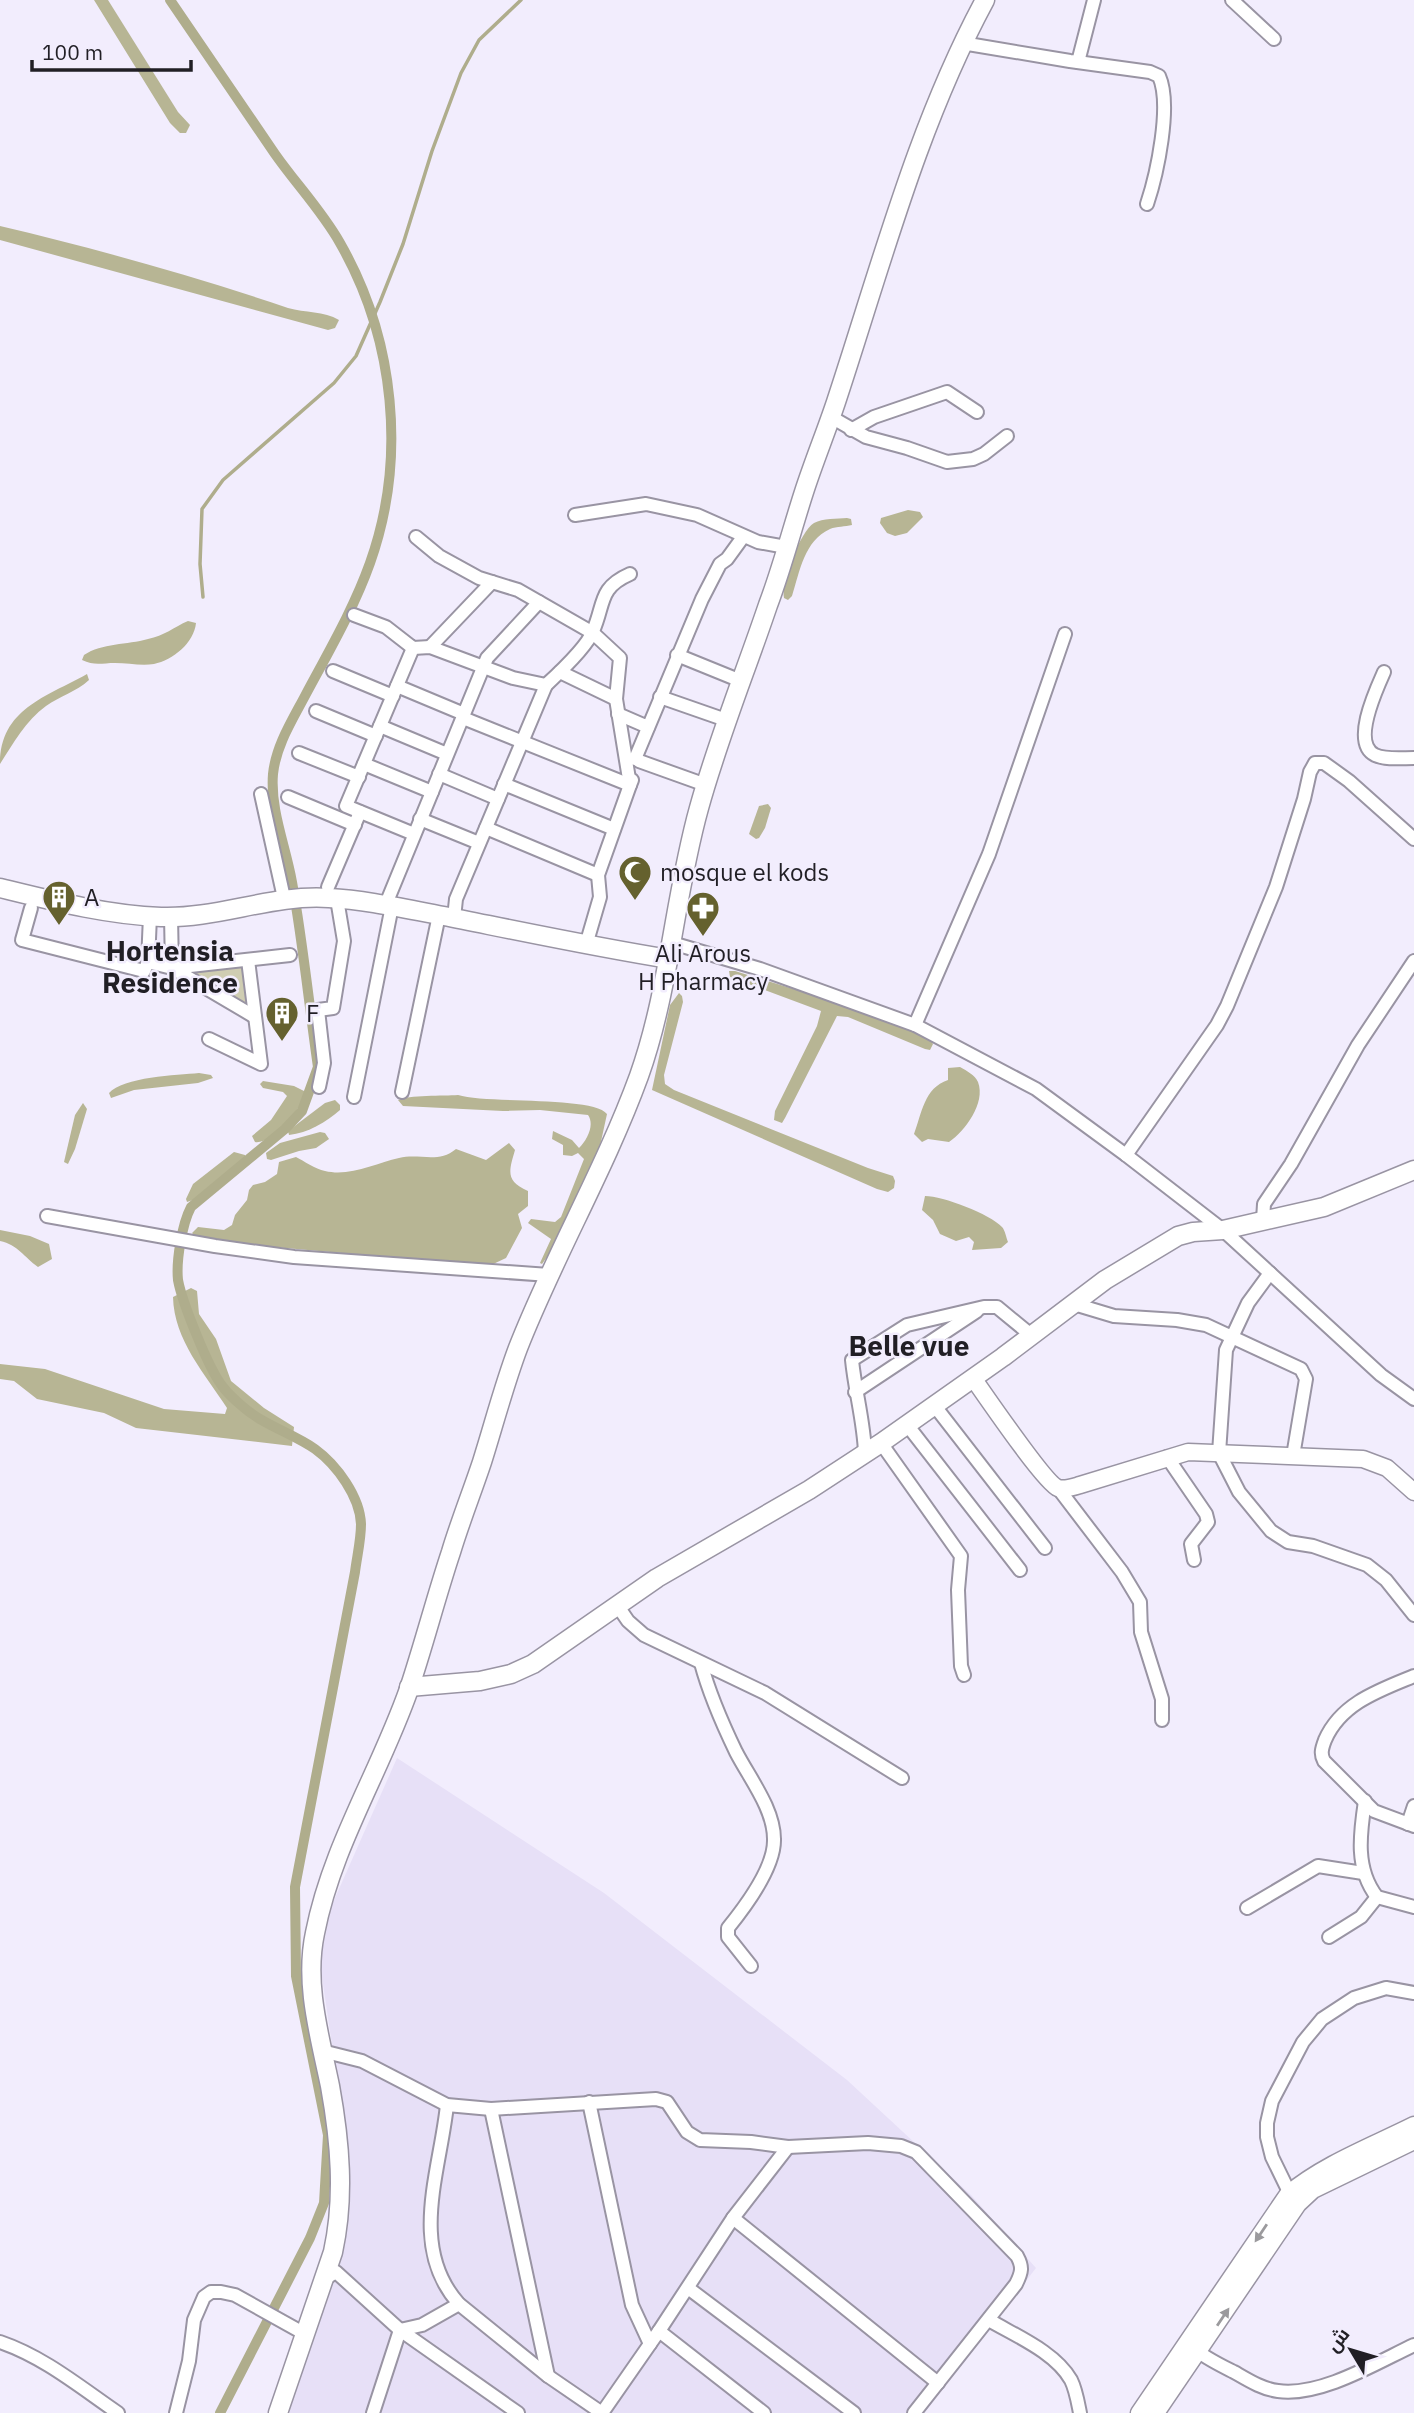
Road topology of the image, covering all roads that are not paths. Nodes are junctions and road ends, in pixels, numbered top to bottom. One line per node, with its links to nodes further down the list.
1 (985, 0): 5 (main road)
2 (1094, 0): 6 (street)
3 (1232, 0): 4 (street)
4 (1274, 39)
5 (962, 43): 6 (street); 9 (main road)
6 (1078, 62): 7 (street)
7 (1147, 204)
8 (977, 412): 10 (street)
9 (831, 417): 10 (street); 15 (main road)
10 (851, 430): 11 (street)
11 (1007, 436)
12 (575, 515): 14 (street)
13 (416, 537): 17 (street)
14 (743, 537): 15 (street); 24 (street)
15 (786, 547): 29 (main road)
16 (630, 574): 20 (street)
17 (492, 582): 18 (street); 23 (street)
18 (539, 602): 20 (street); 25 (street)
19 (354, 615): 22 (street)
20 (593, 633): 27 (street); 33 (street)
21 (1065, 634): 84 (street)
22 (413, 648): 23 (street); 31 (street)
23 (430, 648): 25 (street)
24 (677, 655): 29 (street); 32 (street)
25 (484, 668): 30 (street); 36 (street)
26 (334, 671): 31 (street)
27 (560, 672): 30 (street); 33 (street)
28 (1384, 672): 44 (street)
29 (741, 681): 37 (main road)
30 (546, 685): 40 (street)
31 (395, 691): 36 (street); 39 (street)
32 (660, 696): 37 (street); 38 (street)
33 (616, 699): 35 (street)
34 (316, 711): 39 (street)
35 (618, 714): 38 (street); 43 (street)
36 (464, 716): 40 (street); 42 (street)
37 (726, 720): 50 (main road)
38 (648, 727): 43 (street)
39 (378, 731): 42 (street); 45 (street)
40 (522, 742): 48 (street); 49 (street)
41 (299, 752): 47 (street)
42 (447, 754): 46 (street)
43 (633, 758): 49 (street); 50 (street)
44 (1414, 758)
45 (364, 764): 47 (street); 51 (street)
46 (439, 774): 51 (street); 54 (street)
47 (359, 777): 55 (street)
48 (504, 784): 54 (street); 61 (street)
49 (630, 785): 61 (street)
50 (706, 785): 77 (main road)
51 (432, 792): 58 (street)
52 (261, 794): 70 (street)
53 (288, 797): 57 (street)
54 (498, 799): 60 (street)
55 (346, 806): 56 (street); 57 (street)
56 (360, 812): 59 (street); 62 (street)
57 (341, 819): 59 (street)
58 (420, 819): 62 (street); 64 (street)
59 (355, 825): 68 (street)
60 (485, 828): 64 (street); 66 (street)
61 (614, 829): 65 (street)
62 (414, 834): 71 (street)
63 (1414, 839): 89 (street)
64 (479, 843): 75 (street)
65 (605, 855): 66 (street); 69 (street)
66 (598, 875): 69 (street)
67 (0, 888): 73 (main road)
68 (332, 893): 70 (main road); 71 (main road); 86 (street)
69 (600, 897): 76 (street)
70 (284, 898): 74 (main road)
71 (389, 905): 75 (main road); 88 (street)
72 (31, 908): 81 (street)
73 (150, 916): 74 (main road); 81 (street)
74 (171, 916): 82 (street)
75 (446, 917): 76 (main road); 87 (street)
76 (586, 944): 77 (main road)
77 (671, 951): 84 (street); 95 (main road)
78 (290, 955): 79 (street)
79 (248, 960): 82 (street); 83 (street)
80 (1414, 961): 92 (street)
81 (148, 962): 82 (street)
82 (172, 968): 83 (street)
83 (255, 1017): 85 (street)
84 (915, 1026): 89 (street)
85 (209, 1039)
86 (319, 1087)
87 (402, 1092)
88 (354, 1097)
89 (1126, 1155): 93 (street)
90 (1414, 1170): 92 (main road)
91 (47, 1216): 95 (street)
92 (1264, 1220): 93 (main road)
93 (1223, 1230): 94 (street); 96 (main road)
94 (1270, 1273): 99 (street); 102 (street)
95 (549, 1275): 120 (main road)
96 (1074, 1304): 98 (main road); 99 (street)
97 (984, 1307): 98 (street); 101 (street); 101 (street)
98 (1031, 1335): 100 (main road)
99 (1231, 1335): 107 (street); 108 (street)
100 (973, 1378): 103 (main road); 110 (street)
101 (855, 1392): 106 (street)
102 (1414, 1399)
103 (934, 1405): 104 (main road); 112 (street)
104 (908, 1426): 105 (main road); 114 (street)
105 (881, 1443): 106 (main road); 118 (street)
106 (865, 1453): 115 (main road)
107 (1219, 1453): 108 (street); 109 (street); 116 (street)
108 (1293, 1456): 111 (street)
109 (1167, 1457): 110 (street); 113 (street)
110 (1058, 1488): 121 (street)
111 (1414, 1492)
112 (1045, 1548)
113 (1194, 1560)
114 (1020, 1570)
115 (617, 1605): 117 (street); 120 (main road)
116 (1414, 1615)
117 (701, 1662): 122 (street); 131 (street)
118 (964, 1675)
119 (1414, 1676): 123 (street)
120 (409, 1687): 133 (main road)
121 (1162, 1720)
122 (902, 1778)
123 (1365, 1801): 125 (street); 126 (street)
124 (1414, 1806): 125 (street)
125 (1411, 1825)
126 (1363, 1873): 127 (street); 129 (street)
127 (1377, 1897): 128 (street); 130 (street)
128 (1414, 1907)
129 (1247, 1908)
130 (1329, 1937)
131 (751, 1966)
132 (1414, 1993): 140 (street)
133 (322, 2050): 135 (street); 142 (main road)
134 (589, 2102): 136 (street); 139 (street); 150 (street)
135 (447, 2105): 136 (street); 144 (street)
136 (491, 2109): 153 (street)
137 (1414, 2125): 140 (street)
138 (1414, 2141): 140 (street)
139 (788, 2147): 141 (street); 145 (street)
140 (1293, 2199): 152 (street)
141 (733, 2218): 143 (street); 154 (street)
142 (324, 2278): 146 (street); 148 (main road)
143 (688, 2288): 147 (street); 162 (street)
144 (459, 2304): 146 (street); 153 (street)
145 (989, 2320): 154 (street); 164 (street)
146 (400, 2330): 158 (street); 159 (street)
147 (660, 2331): 150 (street); 161 (street)
148 (305, 2334): 156 (street); 157 (main road)
149 (0, 2342): 155 (street)
150 (650, 2344): 160 (street)
151 (1414, 2345): 152 (street)
152 (1193, 2348): 165 (street); 166 (street)
153 (548, 2376): 160 (street)
154 (938, 2383): 163 (street)
155 (118, 2413)
156 (176, 2413)
157 (278, 2413)
158 (373, 2413)
159 (518, 2413)
160 (602, 2413)
161 (764, 2413)
162 (854, 2413)
163 (914, 2413)
164 (1080, 2413)
165 (1139, 2413)
166 (1156, 2413)

